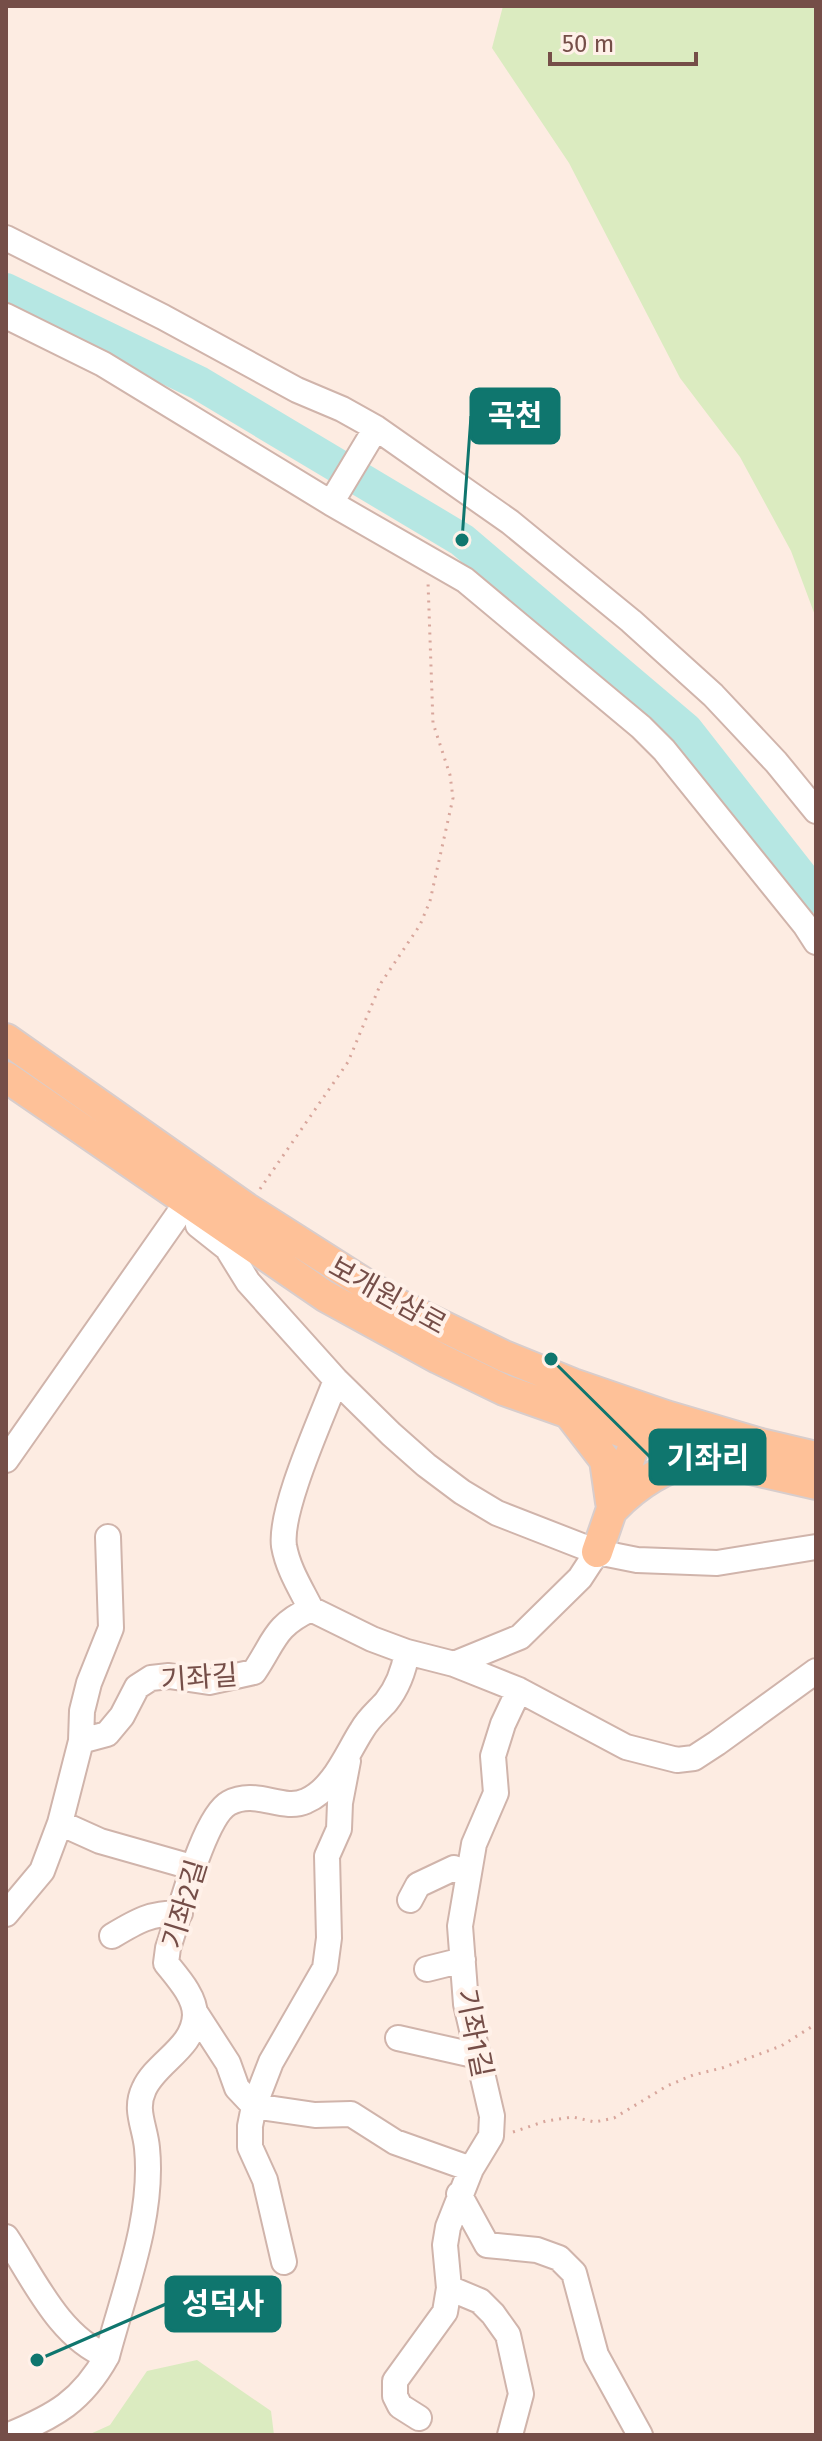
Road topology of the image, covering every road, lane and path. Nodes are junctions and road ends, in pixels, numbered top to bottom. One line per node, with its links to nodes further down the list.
1 (6, 238): 3 (street)
2 (6, 316): 4 (street)
3 (376, 428): 4 (street); 6 (street)
4 (331, 503): 5 (street)
5 (427, 557): 7 (street); 11 (path)
6 (816, 811)
7 (816, 942)
8 (6, 1039): 11 (main road, 보개원삼로)
9 (6, 1077): 10 (main road, 보개원삼로)
10 (183, 1207): 12 (street, 보개원삼로); 13 (main road, 보개원삼로); 17 (street)
11 (246, 1208): 14 (main road, 보개원삼로)
12 (336, 1380): 22 (street, 보개원삼로); 23 (street)
13 (568, 1412): 14 (main road, 보개원삼로); 19 (main road)
14 (642, 1423): 15 (main road, 보개원삼로); 16 (main road, 보개원삼로); 19 (main road)
15 (698, 1457): 18 (main road, 보개원삼로); 19 (main road)
16 (816, 1457)
17 (6, 1460)
18 (816, 1484)
19 (613, 1509): 22 (main road)
20 (108, 1537): 28 (street)
21 (816, 1547): 22 (street, 보개원삼로)
22 (597, 1552): 25 (street)
23 (311, 1609): 24 (street); 28 (street, 기좌길)
24 (407, 1652): 25 (street); 29 (street, 기좌2길)
25 (454, 1664): 27 (street)
26 (816, 1671): 27 (street)
27 (519, 1690): 32 (street, 기좌1길)
28 (81, 1741): 30 (street)
29 (349, 1755): 31 (street, 기좌2길); 43 (street)
30 (60, 1823): 31 (street); 35 (street)
31 (195, 1868): 34 (street, 기좌2길)
32 (468, 1874): 33 (street); 37 (street, 기좌1길)
33 (410, 1900)
34 (180, 1913): 36 (street); 39 (street, 기좌2길)
35 (6, 1914)
36 (112, 1936)
37 (463, 1960): 38 (street); 42 (street, 기좌1길)
38 (427, 1969)
39 (195, 2012): 43 (street, 기좌2길); 50 (street)
40 (816, 2024): 44 (path)
41 (398, 2038): 42 (street)
42 (478, 2056): 44 (street, 기좌1길)
43 (254, 2106): 45 (street); 48 (street)
44 (491, 2136): 45 (street)
45 (471, 2169): 46 (street)
46 (459, 2194): 49 (street); 54 (street)
47 (6, 2237): 50 (street)
48 (284, 2262)
49 (449, 2288): 51 (street); 53 (street)
50 (107, 2356): 52 (street)
51 (419, 2418)
52 (9, 2435)
53 (510, 2435)
54 (640, 2435)

